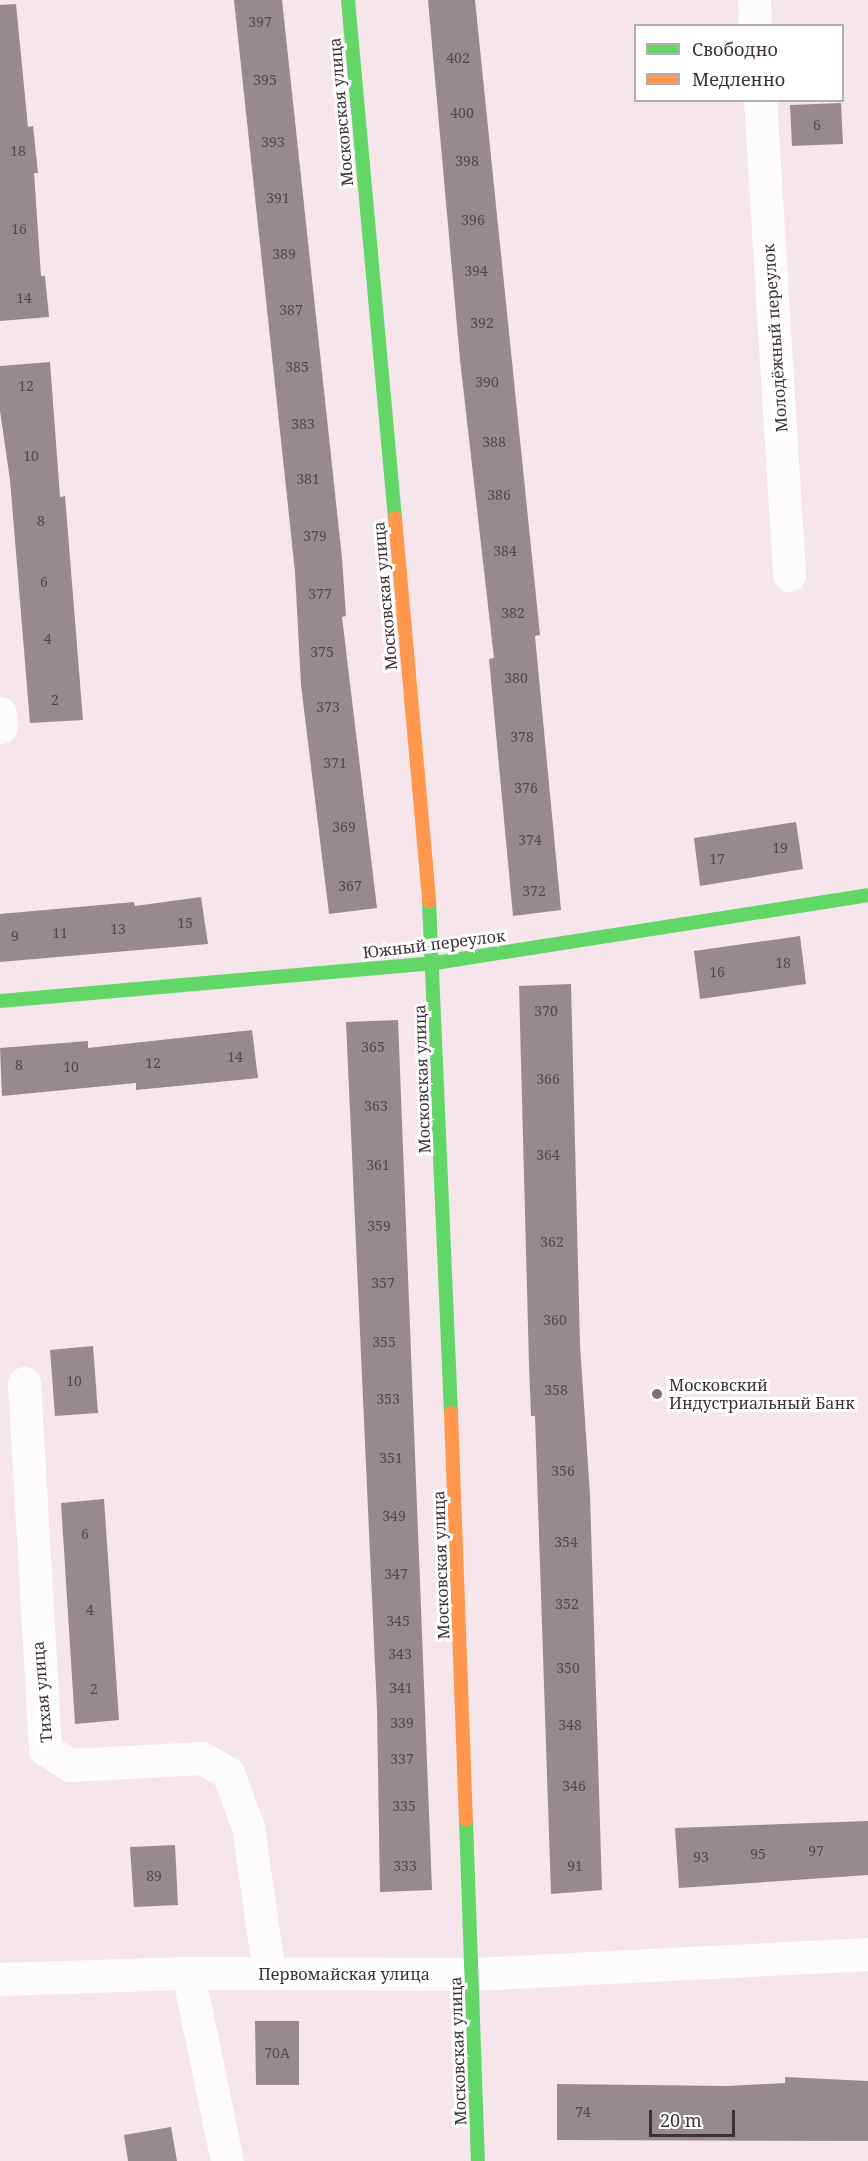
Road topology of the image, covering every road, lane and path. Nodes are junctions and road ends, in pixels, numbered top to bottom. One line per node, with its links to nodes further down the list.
1 (348, 0): 7 (street, Московская улица)
2 (754, 0): 3 (street)
3 (755, 24)
4 (760, 102): 5 (street, Молодёжный переулок)
5 (789, 575)
6 (868, 895): 7 (street, Южный переулок)
7 (435, 963): 8 (street, Южный переулок); 13 (street, Московская улица)
8 (0, 1001)
9 (24, 1383): 12 (street, Тихая улица)
10 (868, 1954): 13 (street, Первомайская улица)
11 (188, 1973): 12 (street, Первомайская улица); 14 (street, Первомайская улица); 15 (street)
12 (269, 1973): 13 (street, Первомайская улица)
13 (473, 1974): 16 (street, Московская улица)
14 (0, 1979)
15 (227, 2161)
16 (478, 2161)

